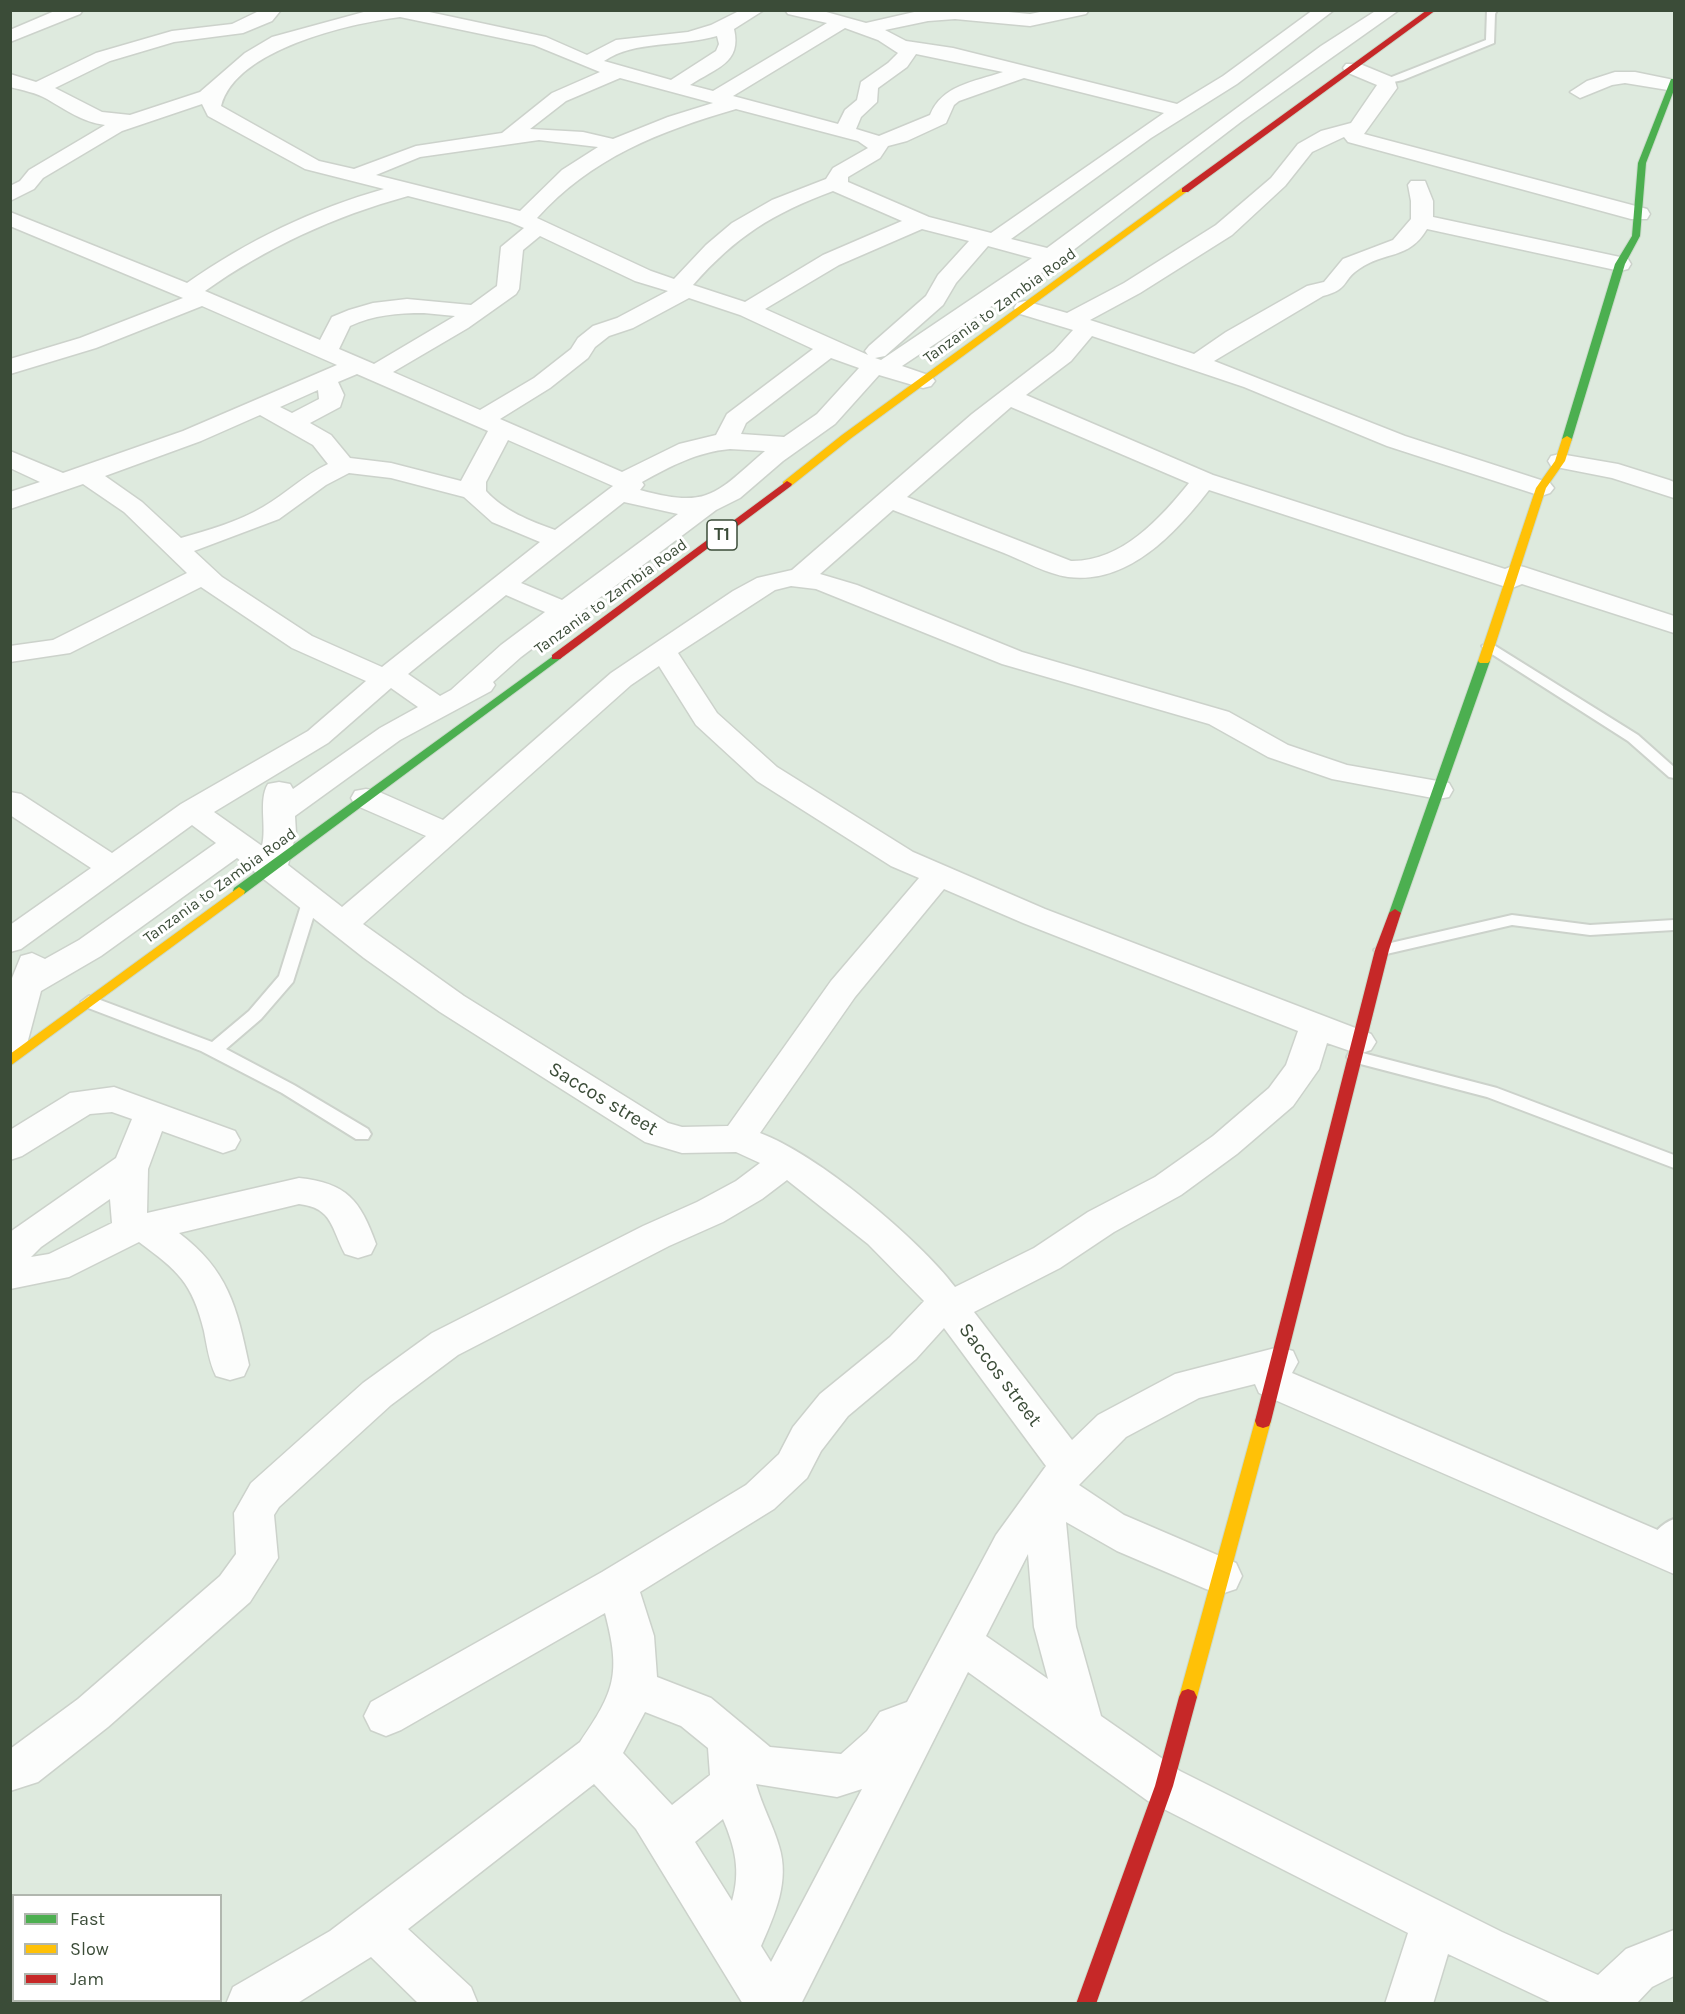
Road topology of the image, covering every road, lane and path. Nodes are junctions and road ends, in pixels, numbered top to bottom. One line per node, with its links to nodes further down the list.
1 (74, 10): 17 (street)
2 (272, 10): 28 (street)
3 (755, 10): 15 (street)
4 (794, 10): 13 (street)
5 (1080, 10): 12 (street)
6 (1325, 10): 14 (street)
7 (1390, 10): 18 (street)
8 (1433, 10): 21 (main road, Tanzania to Zambia Road / T1)
9 (1493, 10): 25 (lane)
10 (406, 12): 20 (street); 29 (street)
11 (925, 13): 12 (street); 16 (street)
12 (972, 13)
13 (842, 22): 16 (street); 31 (street)
14 (1300, 27): 18 (street); 32 (street)
15 (724, 28): 20 (street); 27 (street)
16 (862, 29): 19 (street)
17 (10, 37)
18 (1345, 40): 50 (street)
19 (902, 46): 22 (street); 35 (street)
20 (588, 62): 23 (street)
21 (1353, 68): 25 (street); 54 (main road, Tanzania to Zambia Road / T1)
22 (1024, 70): 32 (street); 37 (street)
23 (620, 72): 27 (street); 36 (street)
24 (10, 80): 28 (street)
25 (1387, 82): 34 (street)
26 (1673, 83): 30 (street); 44 (main road)
27 (674, 87): 31 (street)
28 (38, 89): 33 (street)
29 (214, 91): 33 (street); 39 (street)
30 (1580, 92)
31 (725, 100): 35 (street); 38 (street)
32 (1180, 111): 49 (street)
33 (129, 121): 43 (street)
34 (1357, 127): 44 (street); 57 (street)
35 (845, 131): 37 (street)
36 (508, 139): 38 (street); 39 (street)
37 (876, 143): 40 (street)
38 (613, 145): 47 (street)
39 (353, 177): 42 (street)
40 (837, 182): 48 (street); 52 (street)
41 (1418, 185): 46 (street)
42 (407, 189): 47 (street); 53 (street)
43 (10, 195)
44 (1639, 214): 51 (main road)
45 (10, 218): 53 (street)
46 (1421, 221): 51 (street); 60 (street)
47 (531, 222): 52 (street); 56 (street)
48 (921, 222): 49 (street); 55 (street)
49 (988, 240): 50 (street); 61 (street)
50 (1051, 256): 61 (street)
51 (1620, 264): 73 (main road)
52 (683, 289): 55 (street); 69 (street)
53 (195, 295): 59 (street); 62 (street)
54 (1025, 308): 57 (street); 65 (main road, Tanzania to Zambia Road / T1)
55 (748, 310): 58 (street)
56 (476, 312): 59 (street); 63 (street)
57 (1078, 324): 60 (street); 66 (street)
58 (828, 348): 61 (street); 70 (street)
59 (326, 352): 63 (street)
60 (1196, 363): 78 (street)
61 (874, 366): 65 (street); 71 (street)
62 (10, 367)
63 (366, 369): 64 (street); 69 (street)
64 (325, 379): 67 (street); 68 (street)
65 (923, 381): 95 (main road, Tanzania to Zambia Road / T1)
66 (1009, 397): 76 (street); 81 (street)
67 (261, 406): 68 (street); 75 (street)
68 (292, 421): 74 (street)
69 (490, 425): 77 (street); 80 (street)
70 (725, 442): 71 (street); 77 (street)
71 (789, 445): 83 (street)
72 (10, 458): 75 (street)
73 (1560, 461): 78 (main road); 79 (street)
74 (344, 467): 80 (street); 85 (street)
75 (75, 479): 82 (street); 85 (street)
76 (1204, 480): 81 (street); 87 (street)
77 (622, 487): 83 (street); 84 (street)
78 (1541, 488): 87 (main road)
79 (1674, 491)
80 (473, 492): 84 (street)
81 (889, 499): 88 (street)
82 (10, 501)
83 (707, 506): 90 (street)
84 (559, 540): 89 (street)
85 (176, 548): 86 (street)
86 (204, 575): 94 (street); 96 (street)
87 (1513, 576): 91 (street); 92 (main road)
88 (798, 579): 93 (street); 100 (street)
89 (504, 585): 90 (street); 96 (street)
90 (565, 611): 97 (street)
91 (1674, 625)
92 (1489, 646): 99 (lane); 100 (main road)
93 (663, 651): 105 (street); 109 (street)
94 (10, 654)
95 (534, 674): 97 (street); 101 (main road, Tanzania to Zambia Road / T1)
96 (387, 677): 97 (street); 98 (street)
97 (449, 700): 104 (street)
98 (268, 765): 103 (street); 104 (street)
99 (1674, 774)
100 (1438, 790): 115 (main road)
101 (366, 798): 105 (street); 108 (main road, Tanzania to Zambia Road / T1)
102 (10, 801): 107 (street)
103 (192, 811): 106 (street, Saccos street); 107 (street)
104 (280, 813): 108 (street)
105 (448, 834): 112 (street)
106 (237, 843): 108 (street, Saccos street); 110 (street)
107 (111, 868): 110 (street); 114 (street)
108 (272, 868): 111 (street, Saccos street); 117 (main road, Tanzania to Zambia Road / T1)
109 (939, 875): 118 (street); 125 (street)
110 (165, 893): 116 (street)
111 (311, 899): 112 (street, Saccos street); 120 (lane)
112 (342, 924): 125 (street, Saccos street)
113 (1674, 925): 115 (lane)
114 (16, 938): 116 (street)
115 (1382, 950): 121 (main road)
116 (28, 984): 119 (street)
117 (89, 1002): 120 (lane); 122 (main road, Tanzania to Zambia Road / T1)
118 (1316, 1026): 121 (street); 135 (street)
119 (10, 1044)
120 (214, 1050): 124 (lane)
121 (1357, 1050): 129 (lane); 137 (main road)
122 (10, 1060)
123 (153, 1112): 126 (street); 127 (street); 130 (street)
124 (362, 1134)
125 (738, 1139): 128 (street, Saccos street)
126 (223, 1140)
127 (10, 1147)
128 (786, 1162): 135 (street, Saccos street); 149 (street)
129 (1674, 1162)
130 (131, 1166): 131 (street); 133 (street)
131 (138, 1229): 132 (street); 134 (street); 136 (street)
132 (358, 1244)
133 (10, 1256)
134 (10, 1275)
135 (947, 1305): 138 (street, Saccos street); 141 (street)
136 (230, 1365)
137 (1276, 1372): 138 (street); 139 (street); 140 (main road)
138 (1055, 1484): 140 (street, Saccos street); 142 (street); 146 (street)
139 (1668, 1544)
140 (1221, 1576): 151 (main road)
141 (617, 1585): 143 (street); 144 (street)
142 (960, 1642): 145 (street); 146 (street)
143 (635, 1688): 147 (street); 148 (street)
144 (386, 1716)
145 (920, 1721): 147 (street); 161 (street)
146 (1082, 1727): 151 (street)
147 (730, 1740): 150 (street)
148 (596, 1756): 152 (street); 154 (street)
149 (10, 1771)
150 (734, 1783): 152 (street); 155 (street)
151 (1164, 1786): 153 (street); 162 (main road)
152 (666, 1838): 155 (street)
153 (1435, 1922): 157 (street); 163 (street)
154 (373, 1928): 158 (street); 159 (street)
155 (735, 1949): 160 (street)
156 (1674, 1953): 157 (street)
157 (1607, 2003)
158 (250, 2004)
159 (454, 2004)
160 (770, 2004)
161 (775, 2004)
162 (1086, 2004)
163 (1409, 2004)

